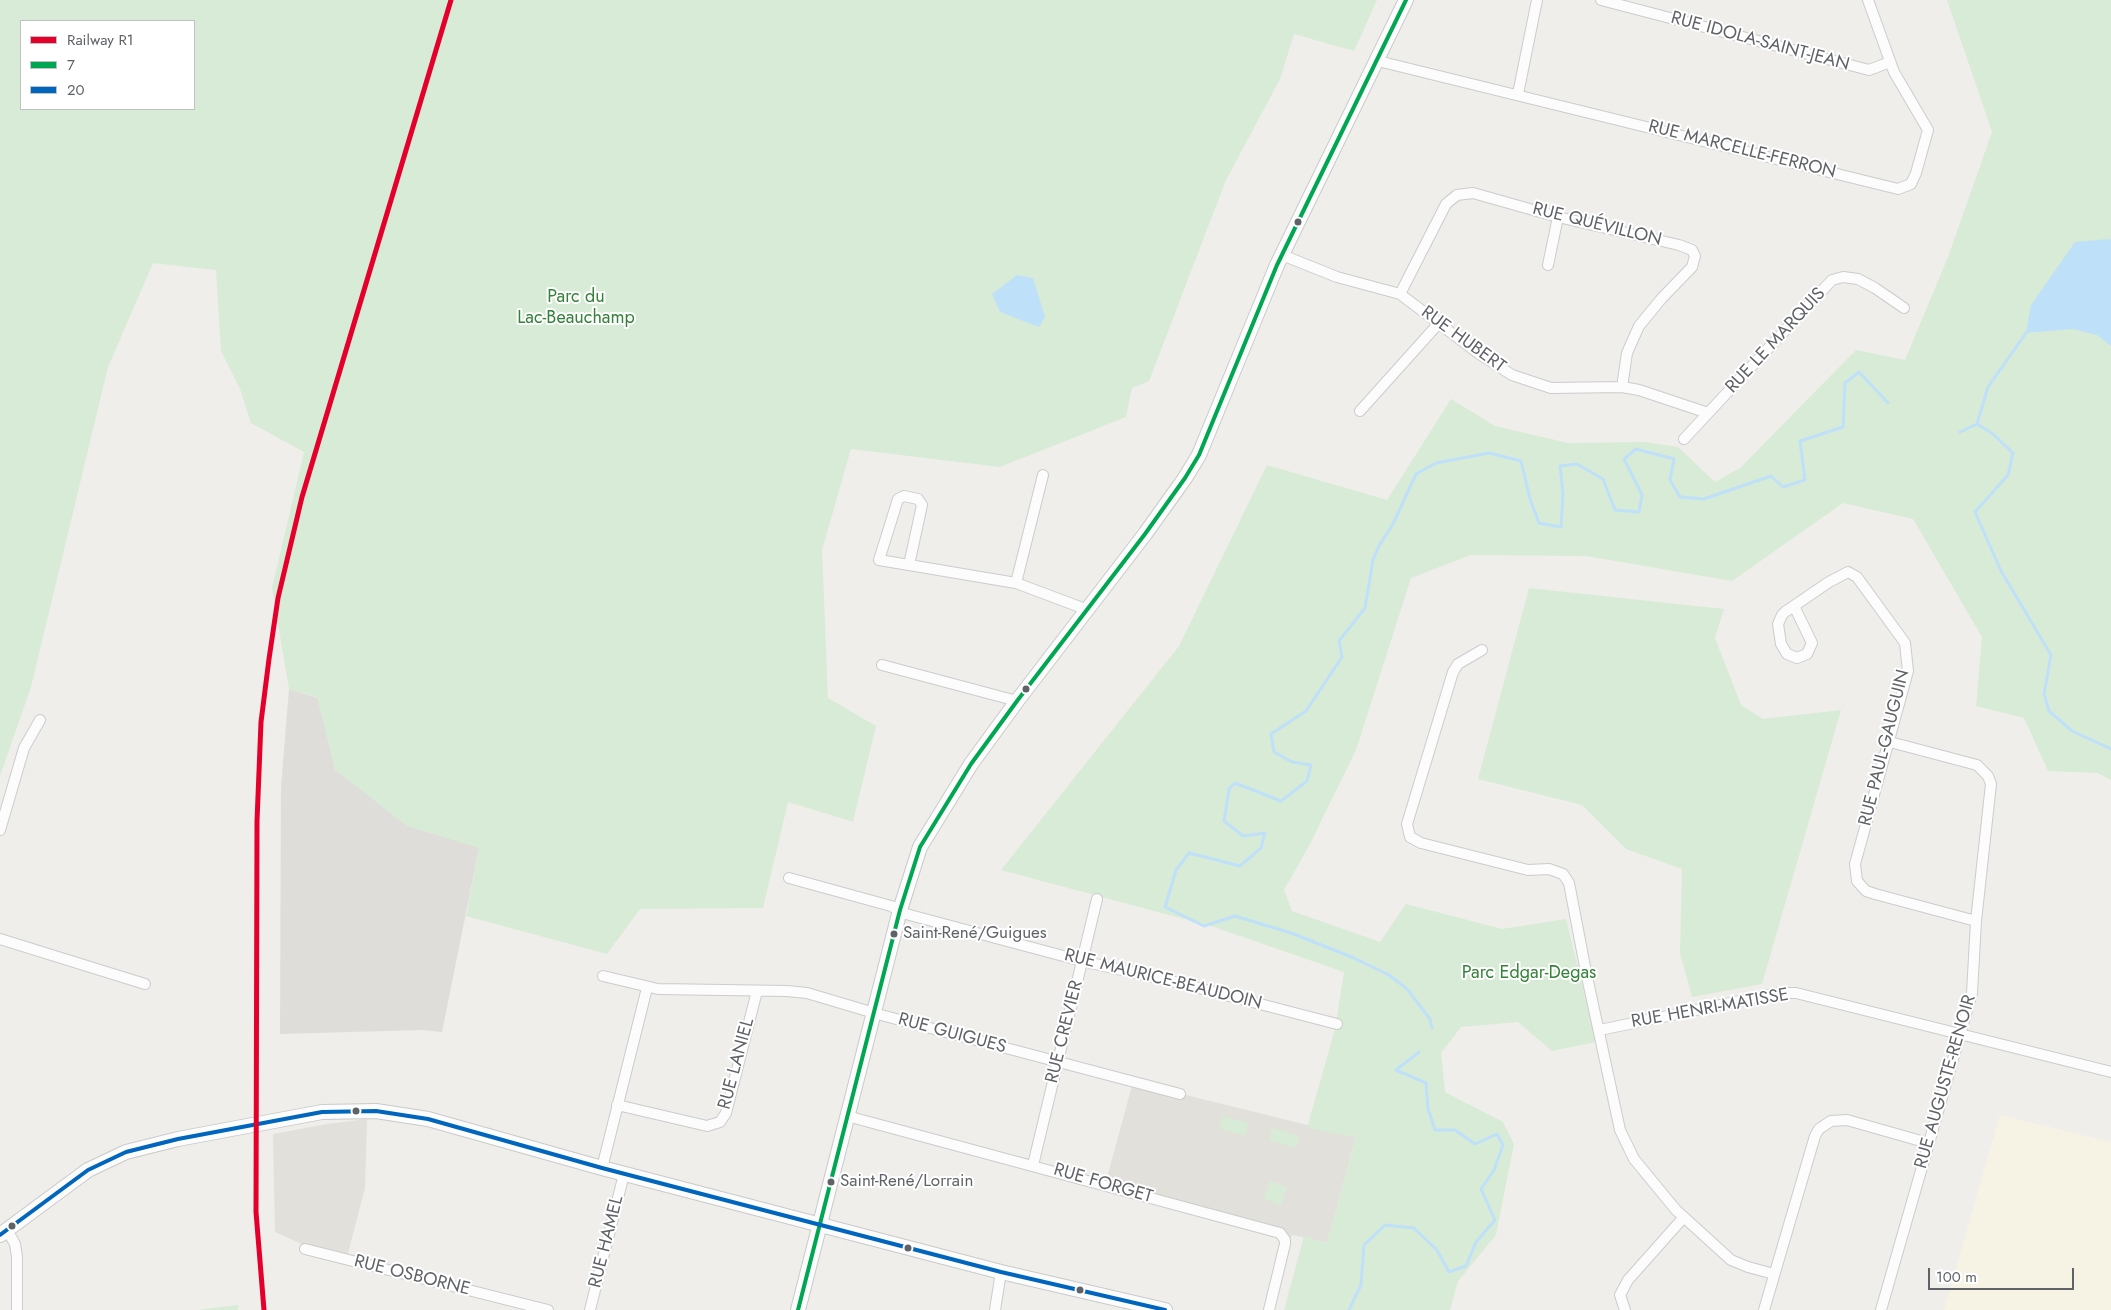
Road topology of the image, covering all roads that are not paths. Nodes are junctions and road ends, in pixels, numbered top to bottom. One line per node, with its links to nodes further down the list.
1 (1406, 0): 5 (street)
2 (1537, 0): 7 (street)
3 (1601, 0): 6 (street, RUE IDOLA-SAINT-JEAN)
4 (1868, 0): 6 (street, RUE MARCELLE-FERRON)
5 (1378, 61): 7 (street, RUE MARCELLE-FERRON); 9 (street)
6 (1890, 62): 7 (street, RUE MARCELLE-FERRON)
7 (1518, 94)
8 (1558, 217): 10 (street); 11 (street, RUE QUÉVILLON); 14 (street, RUE QUÉVILLON)
9 (1282, 255): 11 (street, RUE HUBERT); 22 (street)
10 (1548, 265)
11 (1400, 294): 13 (street, RUE HUBERT)
12 (1904, 308): 16 (street, RUE LE MARQUIS)
13 (1439, 323): 14 (street, RUE HUBERT); 15 (street)
14 (1622, 387): 16 (street, RUE HUBERT)
15 (1360, 411)
16 (1708, 413): 17 (street, RUE LE MARQUIS)
17 (1684, 440)
18 (1043, 476): 20 (street)
19 (909, 566): 19 (street); 20 (street)
20 (1016, 583): 22 (street)
21 (1794, 606): 21 (street, RUE PAUL-GAUGUIN); 27 (street, RUE PAUL-GAUGUIN)
22 (1088, 610): 25 (street)
23 (1482, 650): 41 (street)
24 (882, 665): 25 (street)
25 (1017, 701): 31 (street)
26 (40, 720): 28 (street)
27 (1890, 742): 32 (street, RUE AUGUSTE-RENOIR); 32 (street, RUE PAUL-GAUGUIN)
28 (0, 830)
29 (789, 878): 31 (street, RUE MAURICE-BEAUDOIN)
30 (1097, 899): 34 (street, RUE CREVIER)
31 (900, 910): 34 (street, RUE MAURICE-BEAUDOIN); 39 (street)
32 (1976, 921): 42 (street, RUE AUGUSTE-RENOIR)
33 (0, 939): 36 (street)
34 (1082, 961): 40 (street, RUE MAURICE-BEAUDOIN); 43 (street, RUE CREVIER)
35 (603, 976): 37 (street, RUE GUIGUES)
36 (145, 984)
37 (647, 988): 38 (street, RUE GUIGUES); 46 (street)
38 (757, 991): 39 (street, RUE GUIGUES); 46 (street, RUE LANIEL)
39 (873, 1013): 43 (street, RUE GUIGUES); 47 (street)
40 (1336, 1024)
41 (1600, 1030): 42 (street, RUE HENRI-MATISSE); 52 (street)
42 (1960, 1034): 44 (street, RUE HENRI-MATISSE); 48 (street, RUE AUGUSTE-RENOIR)
43 (1058, 1062): 45 (street, RUE GUIGUES); 49 (street, RUE CREVIER)
44 (2111, 1072)
45 (1180, 1094)
46 (617, 1105): 50 (street)
47 (847, 1116): 49 (street, RUE FORGET); 53 (street)
48 (1928, 1143): 57 (street); 68 (street, RUE AUGUSTE-RENOIR)
49 (1033, 1165): 65 (street, RUE FORGET)
50 (602, 1168): 51 (street); 54 (street)
51 (624, 1174): 53 (street); 61 (street, RUE HAMEL)
52 (1684, 1217): 57 (street); 66 (street)
53 (820, 1223): 56 (street); 62 (street)
54 (4, 1232): 59 (street)
55 (305, 1249): 60 (street, RUE OSBORNE)
56 (1001, 1272): 58 (street); 63 (street)
57 (1774, 1274): 67 (street)
58 (1150, 1308): 64 (street)
59 (17, 1310)
60 (548, 1310)
61 (590, 1310)
62 (798, 1310)
63 (995, 1310)
64 (1165, 1310)
65 (1268, 1310)
66 (1625, 1310)
67 (1764, 1310)
68 (1881, 1310)

